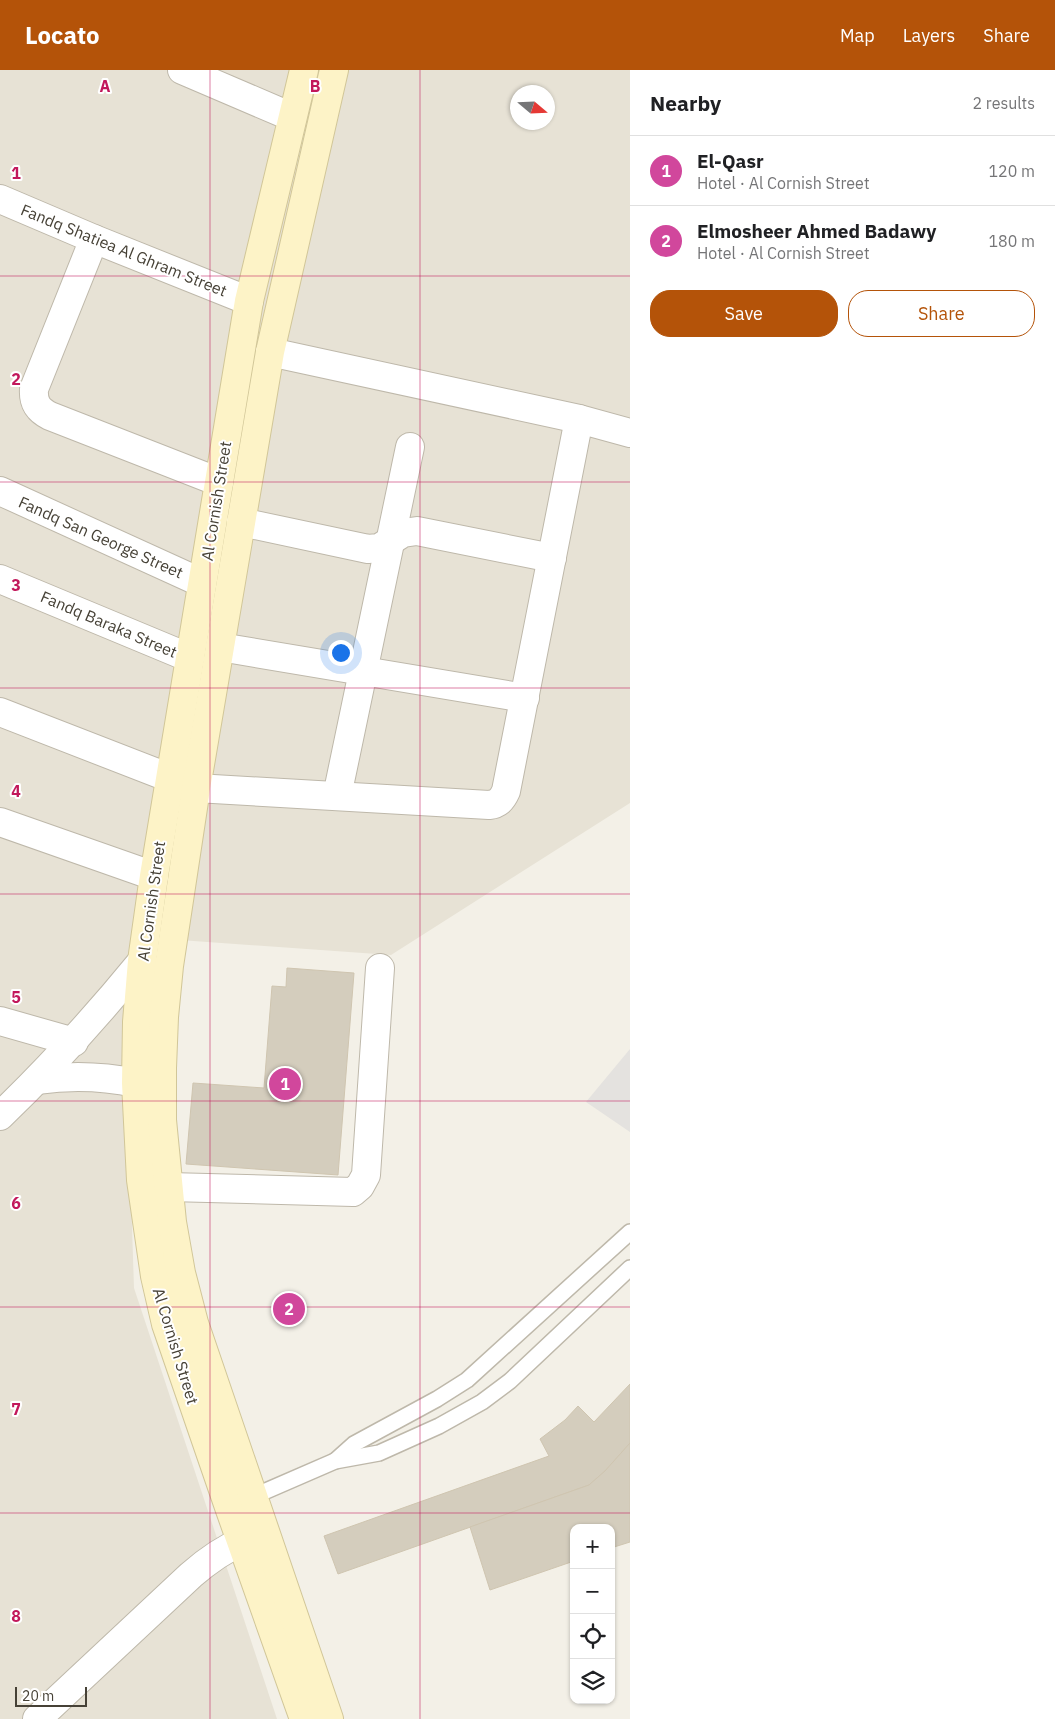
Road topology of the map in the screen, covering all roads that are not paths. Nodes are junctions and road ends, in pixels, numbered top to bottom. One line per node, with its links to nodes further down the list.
1 (182, 70): 4 (street)
2 (304, 70): 4 (street, Al Cornish Street)
3 (334, 70): 8 (street, Al Cornish Street)
4 (292, 117): 7 (street, Al Cornish Street)
5 (0, 199): 6 (street, Fandq Shatiea Al Ghram Street)
6 (94, 239): 9 (street, Fandq Shatiea Al Ghram Street); 14 (street)
7 (255, 274): 8 (street); 9 (street, Al Cornish Street)
8 (285, 281): 10 (street, Al Cornish Street)
9 (248, 301): 14 (street, Al Cornish Street)
10 (270, 352): 11 (street); 16 (street, Al Cornish Street)
11 (579, 419): 12 (street); 18 (street)
12 (630, 433)
13 (410, 447): 17 (street)
14 (219, 482): 20 (street, Al Cornish Street)
15 (0, 491): 20 (street, Fandq San George Street)
16 (241, 522): 17 (street); 21 (street, Al Cornish Street)
17 (390, 542): 18 (street); 23 (street)
18 (552, 558): 24 (street)
19 (0, 579): 22 (street, Fandq Baraka Street)
20 (202, 583): 22 (street, Al Cornish Street)
21 (220, 647): 23 (street); 27 (street, Al Cornish Street)
22 (190, 658): 26 (street, Al Cornish Street)
23 (363, 671): 24 (street); 28 (street)
24 (525, 698): 28 (street)
25 (0, 712): 26 (street)
26 (170, 778): 30 (street, Al Cornish Street)
27 (196, 788): 28 (street); 38 (street, Al Cornish Street)
28 (337, 796)
29 (0, 822): 30 (street)
30 (154, 876): 31 (street, Al Cornish Street)
31 (142, 961): 34 (street); 36 (street, Al Cornish Street)
32 (380, 968): 38 (street)
33 (0, 1021): 34 (street)
34 (74, 1042): 35 (street)
35 (38, 1080): 36 (street); 37 (street)
36 (136, 1082): 42 (street, Al Cornish Street)
37 (0, 1116)
38 (169, 1187): 42 (street, Al Cornish Street)
39 (630, 1232): 41 (lane)
40 (630, 1268): 41 (lane)
41 (335, 1461): 42 (lane)
42 (240, 1502): 43 (street, Al Cornish Street); 46 (street, Al Cornish Street)
43 (241, 1542): 44 (street); 45 (street, Al Cornish Street)
44 (37, 1719)
45 (304, 1719)
46 (328, 1719)

